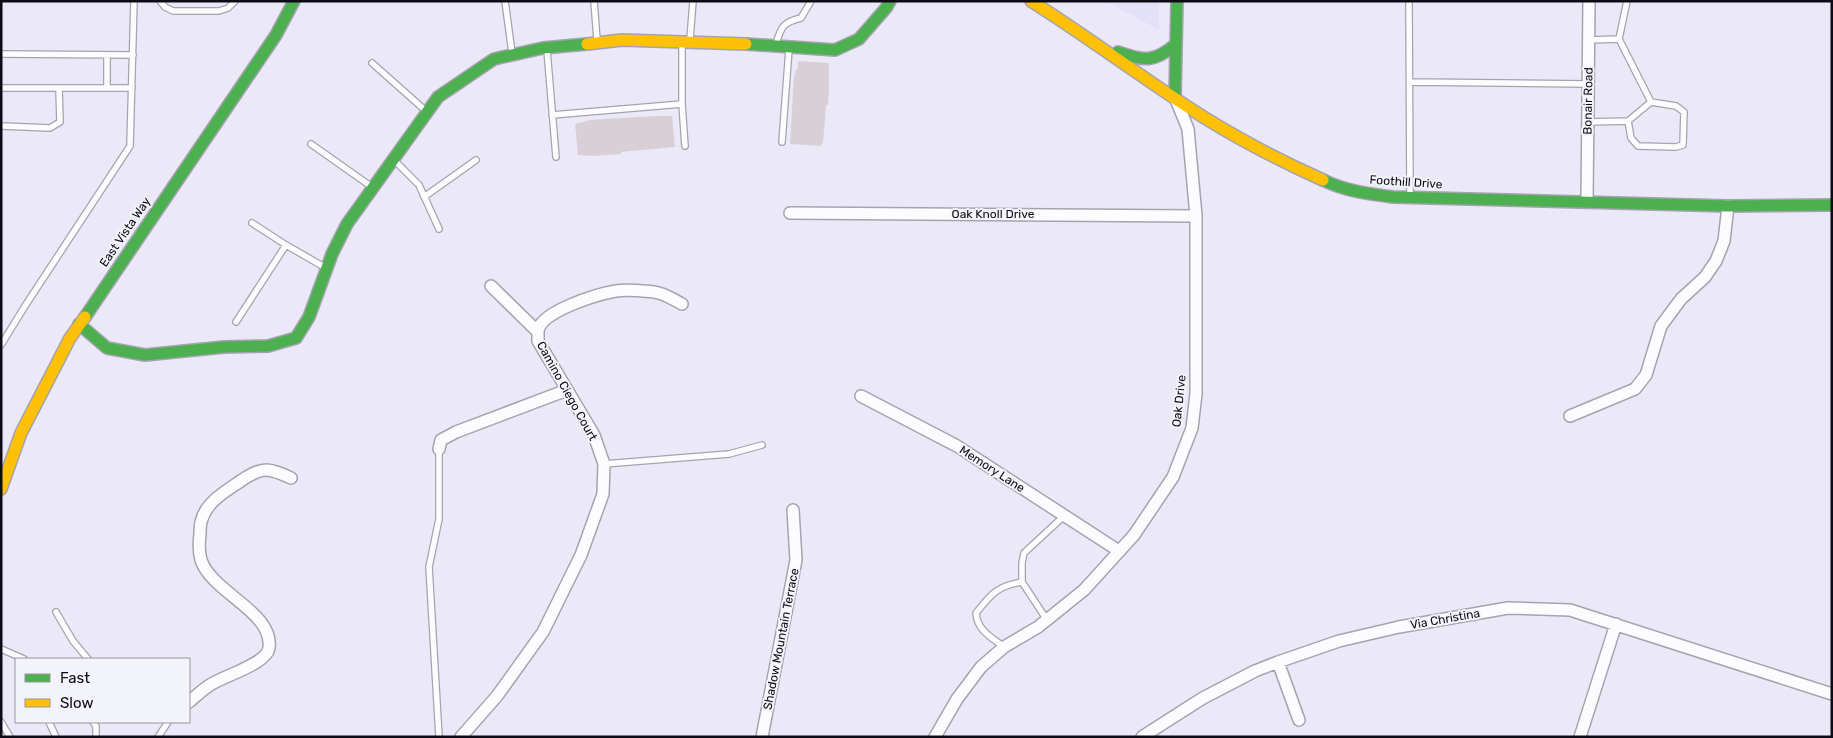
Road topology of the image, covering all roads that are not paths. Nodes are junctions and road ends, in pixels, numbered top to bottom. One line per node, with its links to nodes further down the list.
1 (134, 1): 26 (lane)
2 (160, 1): 3 (lane)
3 (235, 1)
4 (294, 1): 64 (street, East Vista Way)
5 (505, 1): 27 (lane)
6 (594, 1): 18 (lane)
7 (693, 1): 17 (lane)
8 (811, 1): 20 (lane)
9 (890, 1): 21 (street)
10 (1031, 1): 22 (street, Foothill Drive)
11 (1177, 1): 19 (street, Oak Drive)
12 (1409, 1): 29 (lane)
13 (1590, 1): 16 (street, Bonair Road)
14 (1627, 1): 15 (lane)
15 (1619, 39): 16 (lane); 36 (lane)
16 (1589, 40): 30 (street, Bonair Road)
17 (686, 41): 18 (street); 20 (street); 37 (lane)
18 (597, 42): 23 (street)
19 (1176, 44): 22 (street); 35 (street, Oak Drive)
20 (776, 46): 21 (street)
21 (789, 47): 43 (lane)
22 (1101, 47): 35 (street, Foothill Drive)
23 (546, 48): 27 (street); 39 (lane)
24 (1, 54): 25 (lane)
25 (107, 55): 26 (lane); 33 (lane)
26 (133, 55): 34 (lane)
27 (512, 55): 38 (street)
28 (372, 64): 38 (lane)
29 (1410, 82): 30 (lane); 51 (lane)
30 (1588, 84): 41 (street, Bonair Road)
31 (1, 88): 32 (lane)
32 (59, 88): 33 (lane); 42 (lane)
33 (107, 88): 34 (lane)
34 (132, 88): 66 (lane)
35 (1175, 96): 51 (street, Foothill Drive); 56 (street, Oak Drive)
36 (1651, 102): 40 (lane); 40 (lane)
37 (682, 104): 39 (lane); 45 (lane)
38 (428, 112): 47 (street)
39 (552, 115): 46 (lane)
40 (1628, 121): 41 (lane)
41 (1588, 122): 52 (street, Bonair Road)
42 (1, 126)
43 (782, 142)
44 (311, 144): 49 (lane)
45 (685, 146)
46 (556, 157)
47 (394, 160): 49 (street); 50 (lane)
48 (476, 160): 50 (lane)
49 (374, 188): 60 (street)
50 (424, 197): 58 (lane)
51 (1410, 197): 52 (street, Foothill Drive)
52 (1587, 200): 54 (street, Foothill Drive)
53 (1832, 205): 54 (street, Foothill Drive)
54 (1728, 206): 69 (street)
55 (790, 213): 56 (street, Oak Knoll Drive)
56 (1196, 216): 77 (street, Oak Drive)
57 (252, 223): 59 (lane)
58 (439, 229)
59 (286, 245): 60 (lane); 63 (lane)
60 (326, 268): 64 (street)
61 (490, 286): 65 (street, Camino Ciego Court)
62 (682, 304): 65 (street, Camino Ciego Court)
63 (236, 322)
64 (79, 324): 74 (street, East Vista Way)
65 (538, 332): 67 (street, Camino Ciego Court)
66 (1, 345)
67 (567, 390): 71 (street); 72 (street, Camino Ciego Court)
68 (861, 396): 76 (street, Memory Lane)
69 (1570, 416)
70 (762, 444): 72 (lane)
71 (439, 449): 98 (lane)
72 (604, 464): 99 (street, Camino Ciego Court)
73 (291, 478): 88 (street)
74 (1, 489)
75 (793, 510): 100 (street, Shadow Mountain Terrace)
76 (1064, 516): 77 (street, Memory Lane); 78 (lane)
77 (1118, 551): 80 (street, Oak Drive)
78 (1022, 582): 80 (lane); 82 (lane)
79 (56, 612): 85 (lane)
80 (1047, 620): 82 (street, Oak Drive)
81 (1616, 624): 86 (street, Via Christina); 87 (street, Via Christina); 103 (street)
82 (1004, 647): 101 (street, Oak Drive)
83 (1, 649): 84 (lane)
84 (21, 658)
85 (87, 658)
86 (1278, 662): 89 (street); 102 (street, Via Christina)
87 (1832, 694)
88 (190, 701)
89 (1299, 720)
90 (1, 722): 94 (lane)
91 (49, 723): 95 (lane)
92 (94, 723): 96 (lane)
93 (167, 723): 97 (lane)
94 (10, 737)
95 (56, 737)
96 (96, 737)
97 (158, 737)
98 (439, 737)
99 (461, 737)
100 (762, 737)
101 (935, 737)
102 (1142, 737)
103 (1580, 737)

